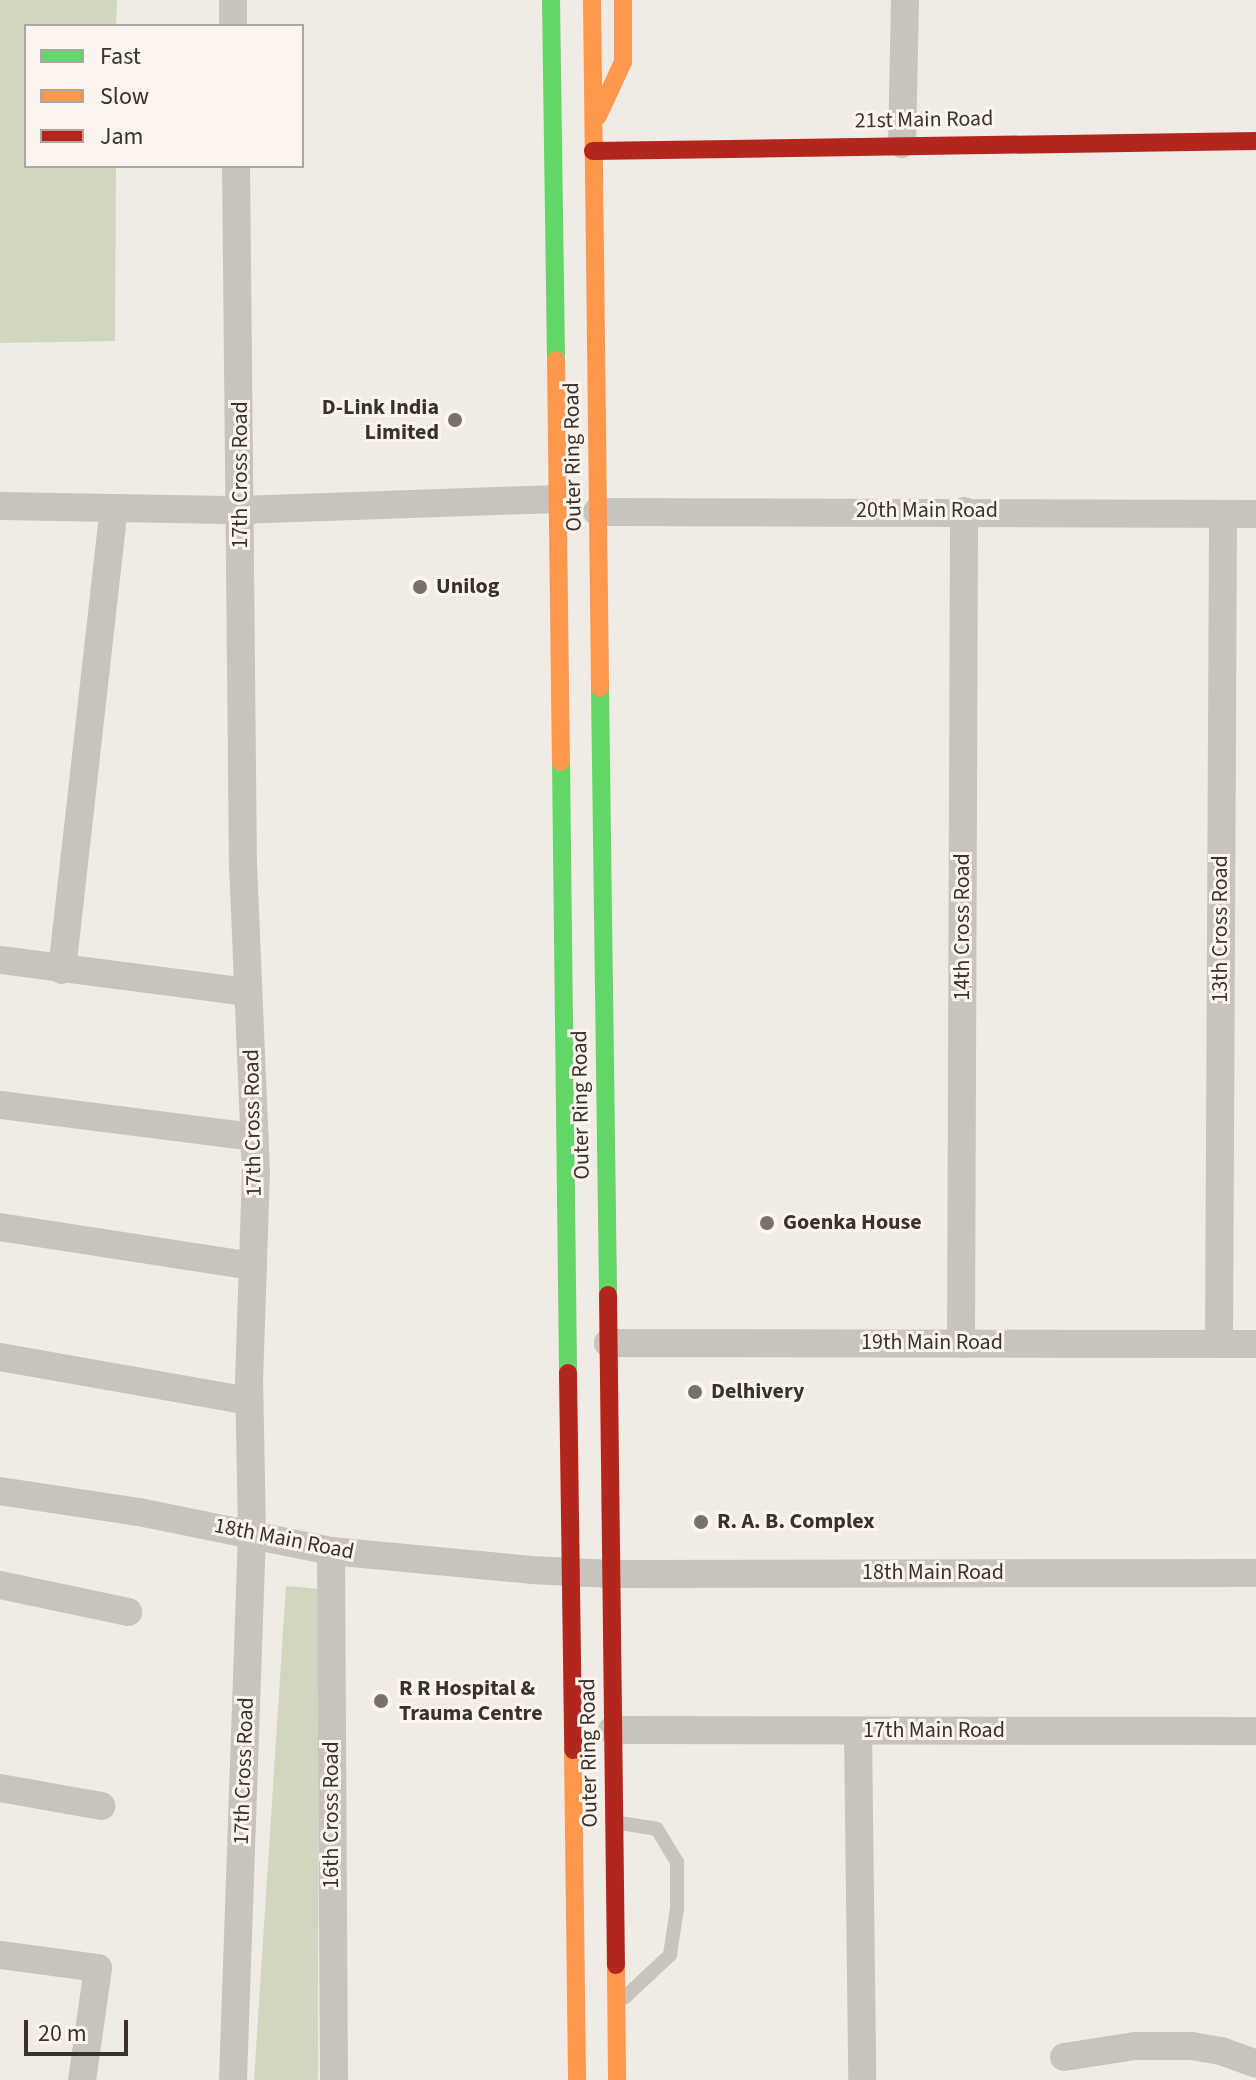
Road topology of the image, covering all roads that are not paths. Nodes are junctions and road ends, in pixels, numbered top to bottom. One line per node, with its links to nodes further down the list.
1 (233, 0): 6 (street)
2 (551, 0): 9 (main road)
3 (592, 0): 8 (main road, Outer Ring Road)
4 (623, 0): 8 (main road)
5 (905, 0): 11 (street)
6 (233, 24)
7 (533, 44): 9 (main road)
8 (592, 129): 12 (main road, Outer Ring Road)
9 (553, 131): 14 (main road, Outer Ring Road)
10 (1256, 141): 11 (main road, 21st Main Road)
11 (902, 144): 12 (main road, 21st Main Road)
12 (593, 151): 19 (main road, Outer Ring Road)
13 (236, 168): 17 (street, 17th Cross Road)
14 (557, 499): 17 (street); 38 (main road, Outer Ring Road)
15 (0, 506): 16 (street)
16 (114, 509): 17 (street); 23 (street)
17 (241, 510): 24 (street, 17th Cross Road)
18 (964, 511): 19 (street, 20th Main Road); 20 (street, 20th Main Road); 30 (street, 14th Cross Road)
19 (597, 512): 29 (main road, Outer Ring Road)
20 (1223, 514): 21 (street, 20th Main Road); 31 (street, 13th Cross Road)
21 (1256, 514)
22 (0, 960): 23 (street)
23 (62, 970): 24 (street)
24 (248, 992): 26 (street, 17th Cross Road)
25 (0, 1105): 26 (street)
26 (255, 1137): 28 (street, 17th Cross Road)
27 (0, 1227): 28 (street)
28 (253, 1266): 34 (street, 17th Cross Road)
29 (608, 1343): 30 (street, 19th Main Road); 40 (main road, Outer Ring Road)
30 (961, 1344): 31 (street, 19th Main Road)
31 (1219, 1344): 32 (street, 19th Main Road)
32 (1256, 1344)
33 (0, 1357): 34 (street)
34 (249, 1401): 36 (street, 17th Cross Road)
35 (0, 1491): 36 (street, 18th Main Road)
36 (252, 1532): 37 (street, 18th Main Road); 54 (street, 17th Cross Road)
37 (331, 1551): 38 (street, 18th Main Road); 55 (street, 16th Cross Road)
38 (570, 1572): 40 (street, 18th Main Road); 56 (main road, Outer Ring Road)
39 (1256, 1573): 40 (street, 18th Main Road)
40 (611, 1574): 43 (main road, Outer Ring Road)
41 (0, 1585): 42 (street)
42 (128, 1612)
43 (612, 1730): 44 (street, 17th Main Road); 48 (main road, Outer Ring Road)
44 (858, 1731): 45 (street, 17th Main Road); 58 (street)
45 (1256, 1731)
46 (0, 1788): 47 (street)
47 (101, 1806)
48 (613, 1822): 50 (main road, Outer Ring Road); 50 (lane)
49 (0, 1955): 53 (street)
50 (616, 2005): 57 (main road, Outer Ring Road)
51 (1064, 2057): 52 (street)
52 (1256, 2064)
53 (82, 2080)
54 (233, 2080)
55 (334, 2080)
56 (577, 2080)
57 (617, 2080)
58 (862, 2080)

